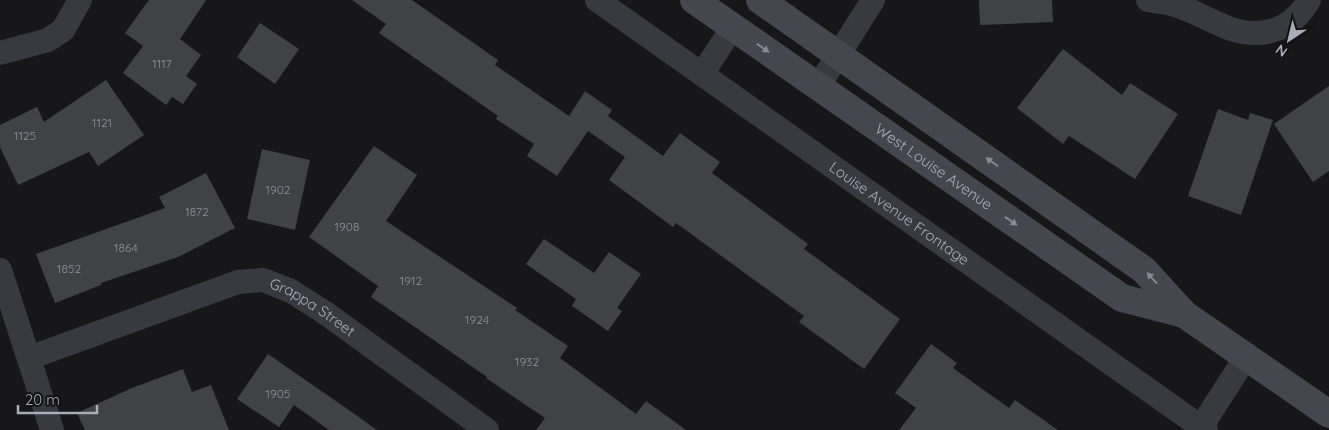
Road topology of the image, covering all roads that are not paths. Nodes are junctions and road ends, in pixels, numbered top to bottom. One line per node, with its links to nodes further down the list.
1 (80, 0): 9 (street)
2 (597, 0): 11 (street, Louise Avenue Frontage)
3 (694, 0): 8 (main road, West Louise Avenue)
4 (760, 0): 10 (main road, West Louise Avenue)
5 (873, 0): 10 (street)
6 (1148, 0): 7 (street)
7 (1309, 0)
8 (733, 27): 11 (street); 12 (main road, West Louise Avenue, one-way to 12)
9 (0, 53)
10 (838, 54): 12 (street); 14 (main road, West Louise Avenue, one-way to 10)
11 (702, 74): 18 (street, Louise Avenue Frontage)
12 (818, 86): 14 (main road, West Louise Avenue, one-way to 14)
13 (0, 270): 16 (street)
14 (1184, 314): 15 (main road, West Louise Avenue)
15 (1246, 356): 17 (main road, West Louise Avenue); 18 (street)
16 (29, 358): 19 (street); 20 (street, Grappa Street)
17 (1329, 414)
18 (1204, 428)
19 (52, 430)
20 (487, 430)

